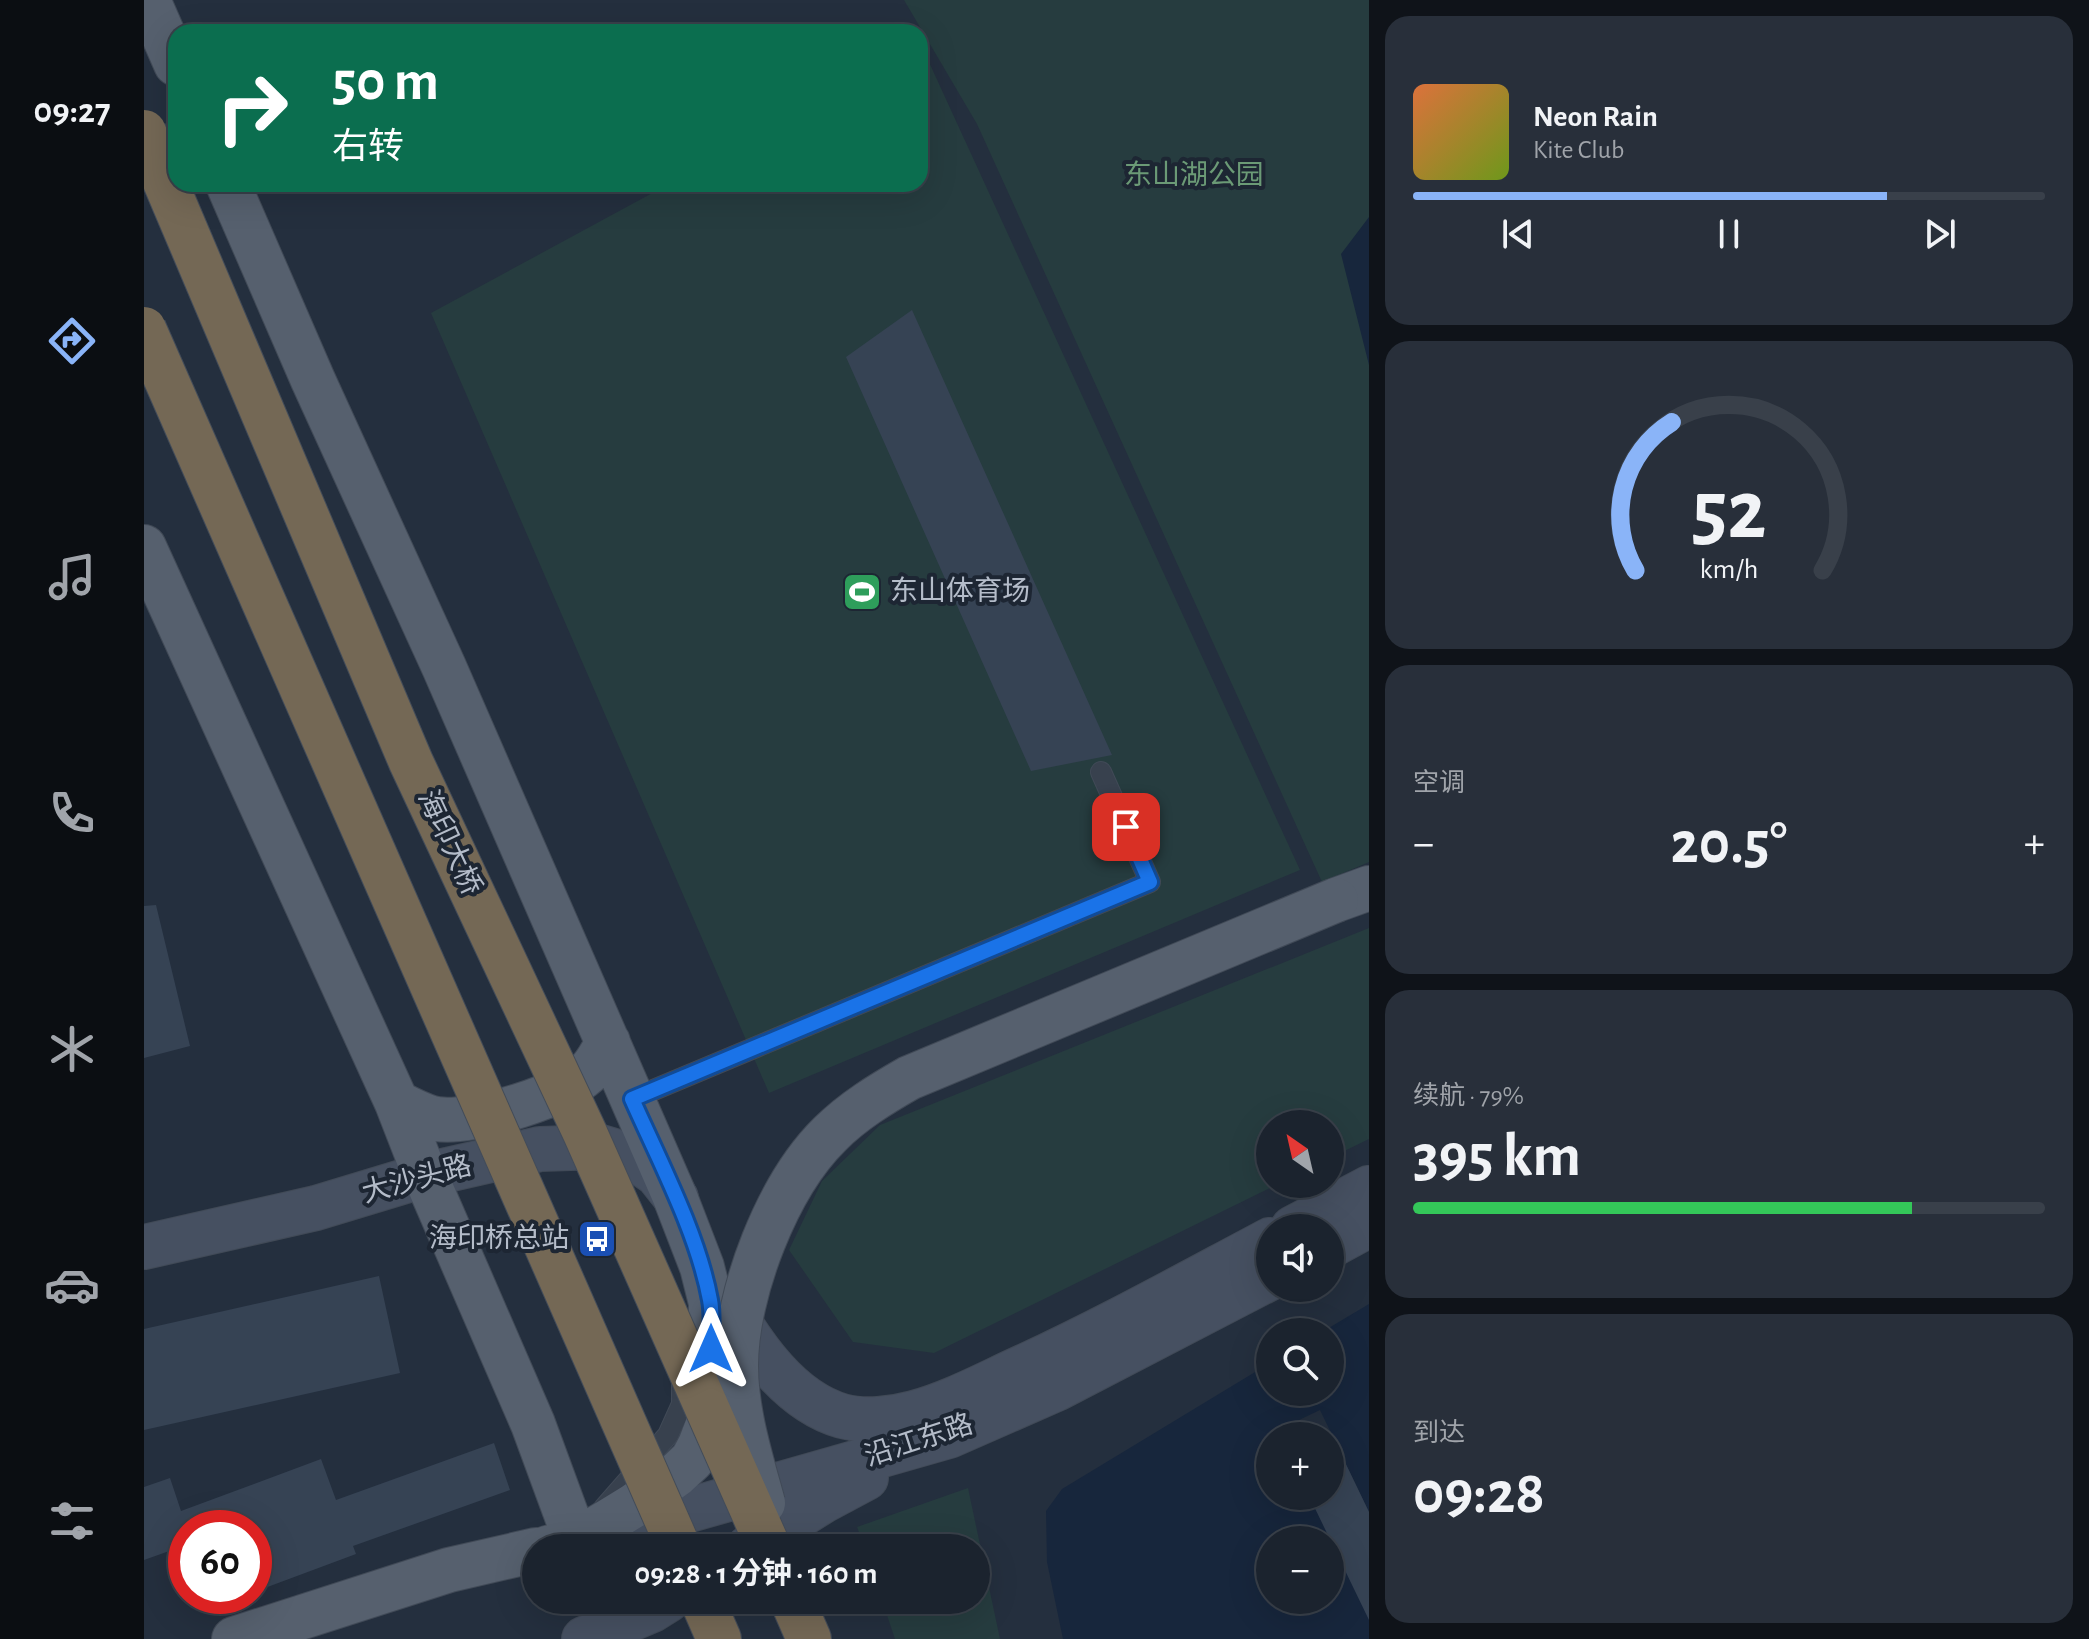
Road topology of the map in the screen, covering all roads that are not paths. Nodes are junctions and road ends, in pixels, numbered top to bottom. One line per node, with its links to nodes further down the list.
1 (148, 0): 2 (main road)
2 (168, 46)
3 (144, 132): 4 (highway, 海印大桥, bridge)
4 (168, 189)
5 (169, 192): 31 (highway, 海印大桥, bridge)
6 (232, 192): 11 (main road)
7 (144, 329): 30 (highway, bridge)
8 (144, 547): 13 (main road)
9 (1101, 772): 12 (lane)
10 (1352, 894): 32 (main road, bridge)
11 (608, 1042): 12 (main road); 13 (main road)
12 (632, 1099): 17 (main road)
13 (397, 1103): 15 (main road)
14 (601, 1147): 15 (main road, 大沙头路); 17 (main road, 大沙头路); 27 (lane)
15 (425, 1175): 21 (main road, 大沙头路); 26 (main road)
16 (1369, 1188): 18 (main road)
17 (675, 1197): 24 (main road, 大沙头路); 28 (main road)
18 (1320, 1214)
19 (1369, 1225): 20 (main road)
20 (1344, 1238)
21 (144, 1247)
22 (1256, 1247): 24 (main road, 沿江东路)
23 (1256, 1285): 25 (main road, 沿江东路)
24 (824, 1409)
25 (949, 1436): 29 (main road, 沿江东路); 33 (main road)
26 (551, 1534)
27 (566, 1534)
28 (575, 1534)
29 (599, 1534)
30 (673, 1534)
31 (766, 1534)
32 (769, 1534)
33 (770, 1534)
34 (522, 1554): 38 (main road, 沿江东路)
35 (643, 1614): 39 (main road)
36 (708, 1614): 40 (highway)
37 (798, 1614): 41 (highway)
38 (234, 1639)
39 (584, 1639)
40 (719, 1639)
41 (809, 1639)

